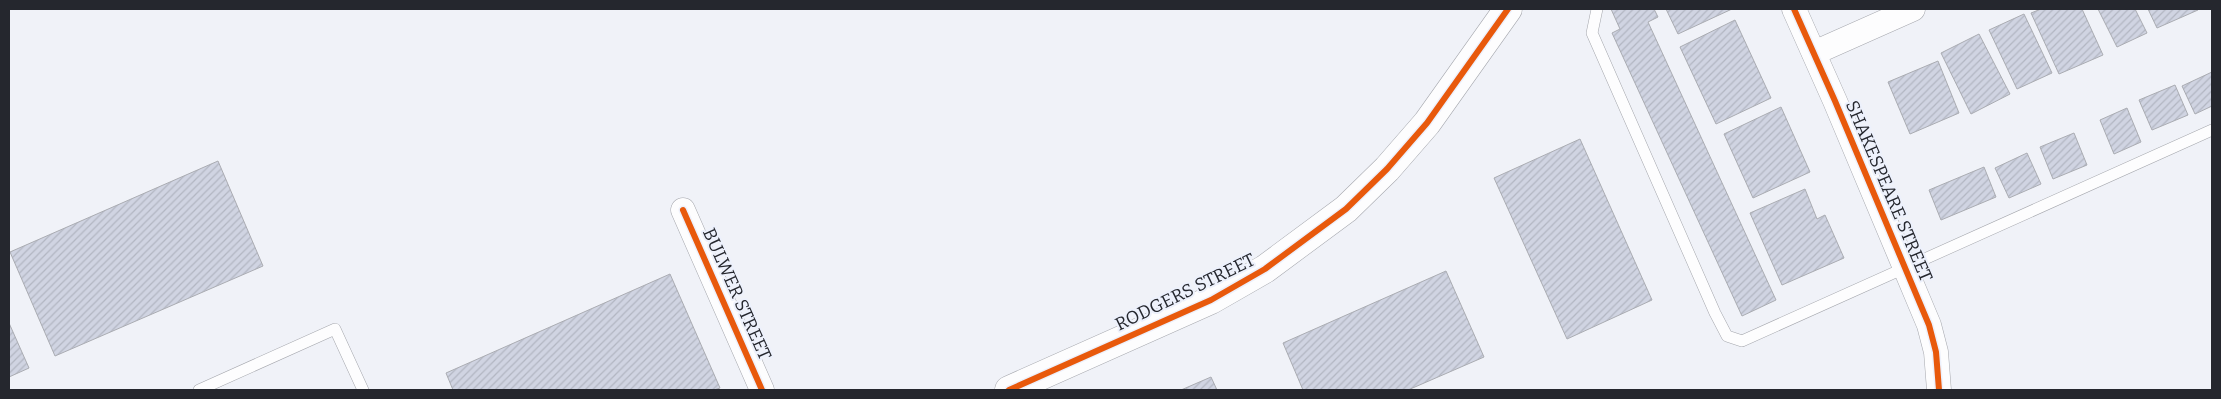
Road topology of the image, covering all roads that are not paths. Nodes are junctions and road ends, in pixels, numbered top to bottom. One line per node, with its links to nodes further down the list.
1 (1508, 9): 12 (street, RODGERS STREET)
2 (1597, 9): 8 (lane)
3 (1794, 9): 5 (street, SHAKESPEARE STREET)
4 (1914, 9): 5 (street)
5 (1814, 53): 8 (street, SHAKESPEARE STREET)
6 (2212, 130): 8 (lane)
7 (683, 210): 11 (street, BULWER STREET)
8 (1904, 267): 13 (street, SHAKESPEARE STREET)
9 (199, 390): 10 (lane)
10 (363, 390)
11 (762, 390)
12 (1009, 390)
13 (1939, 390)

